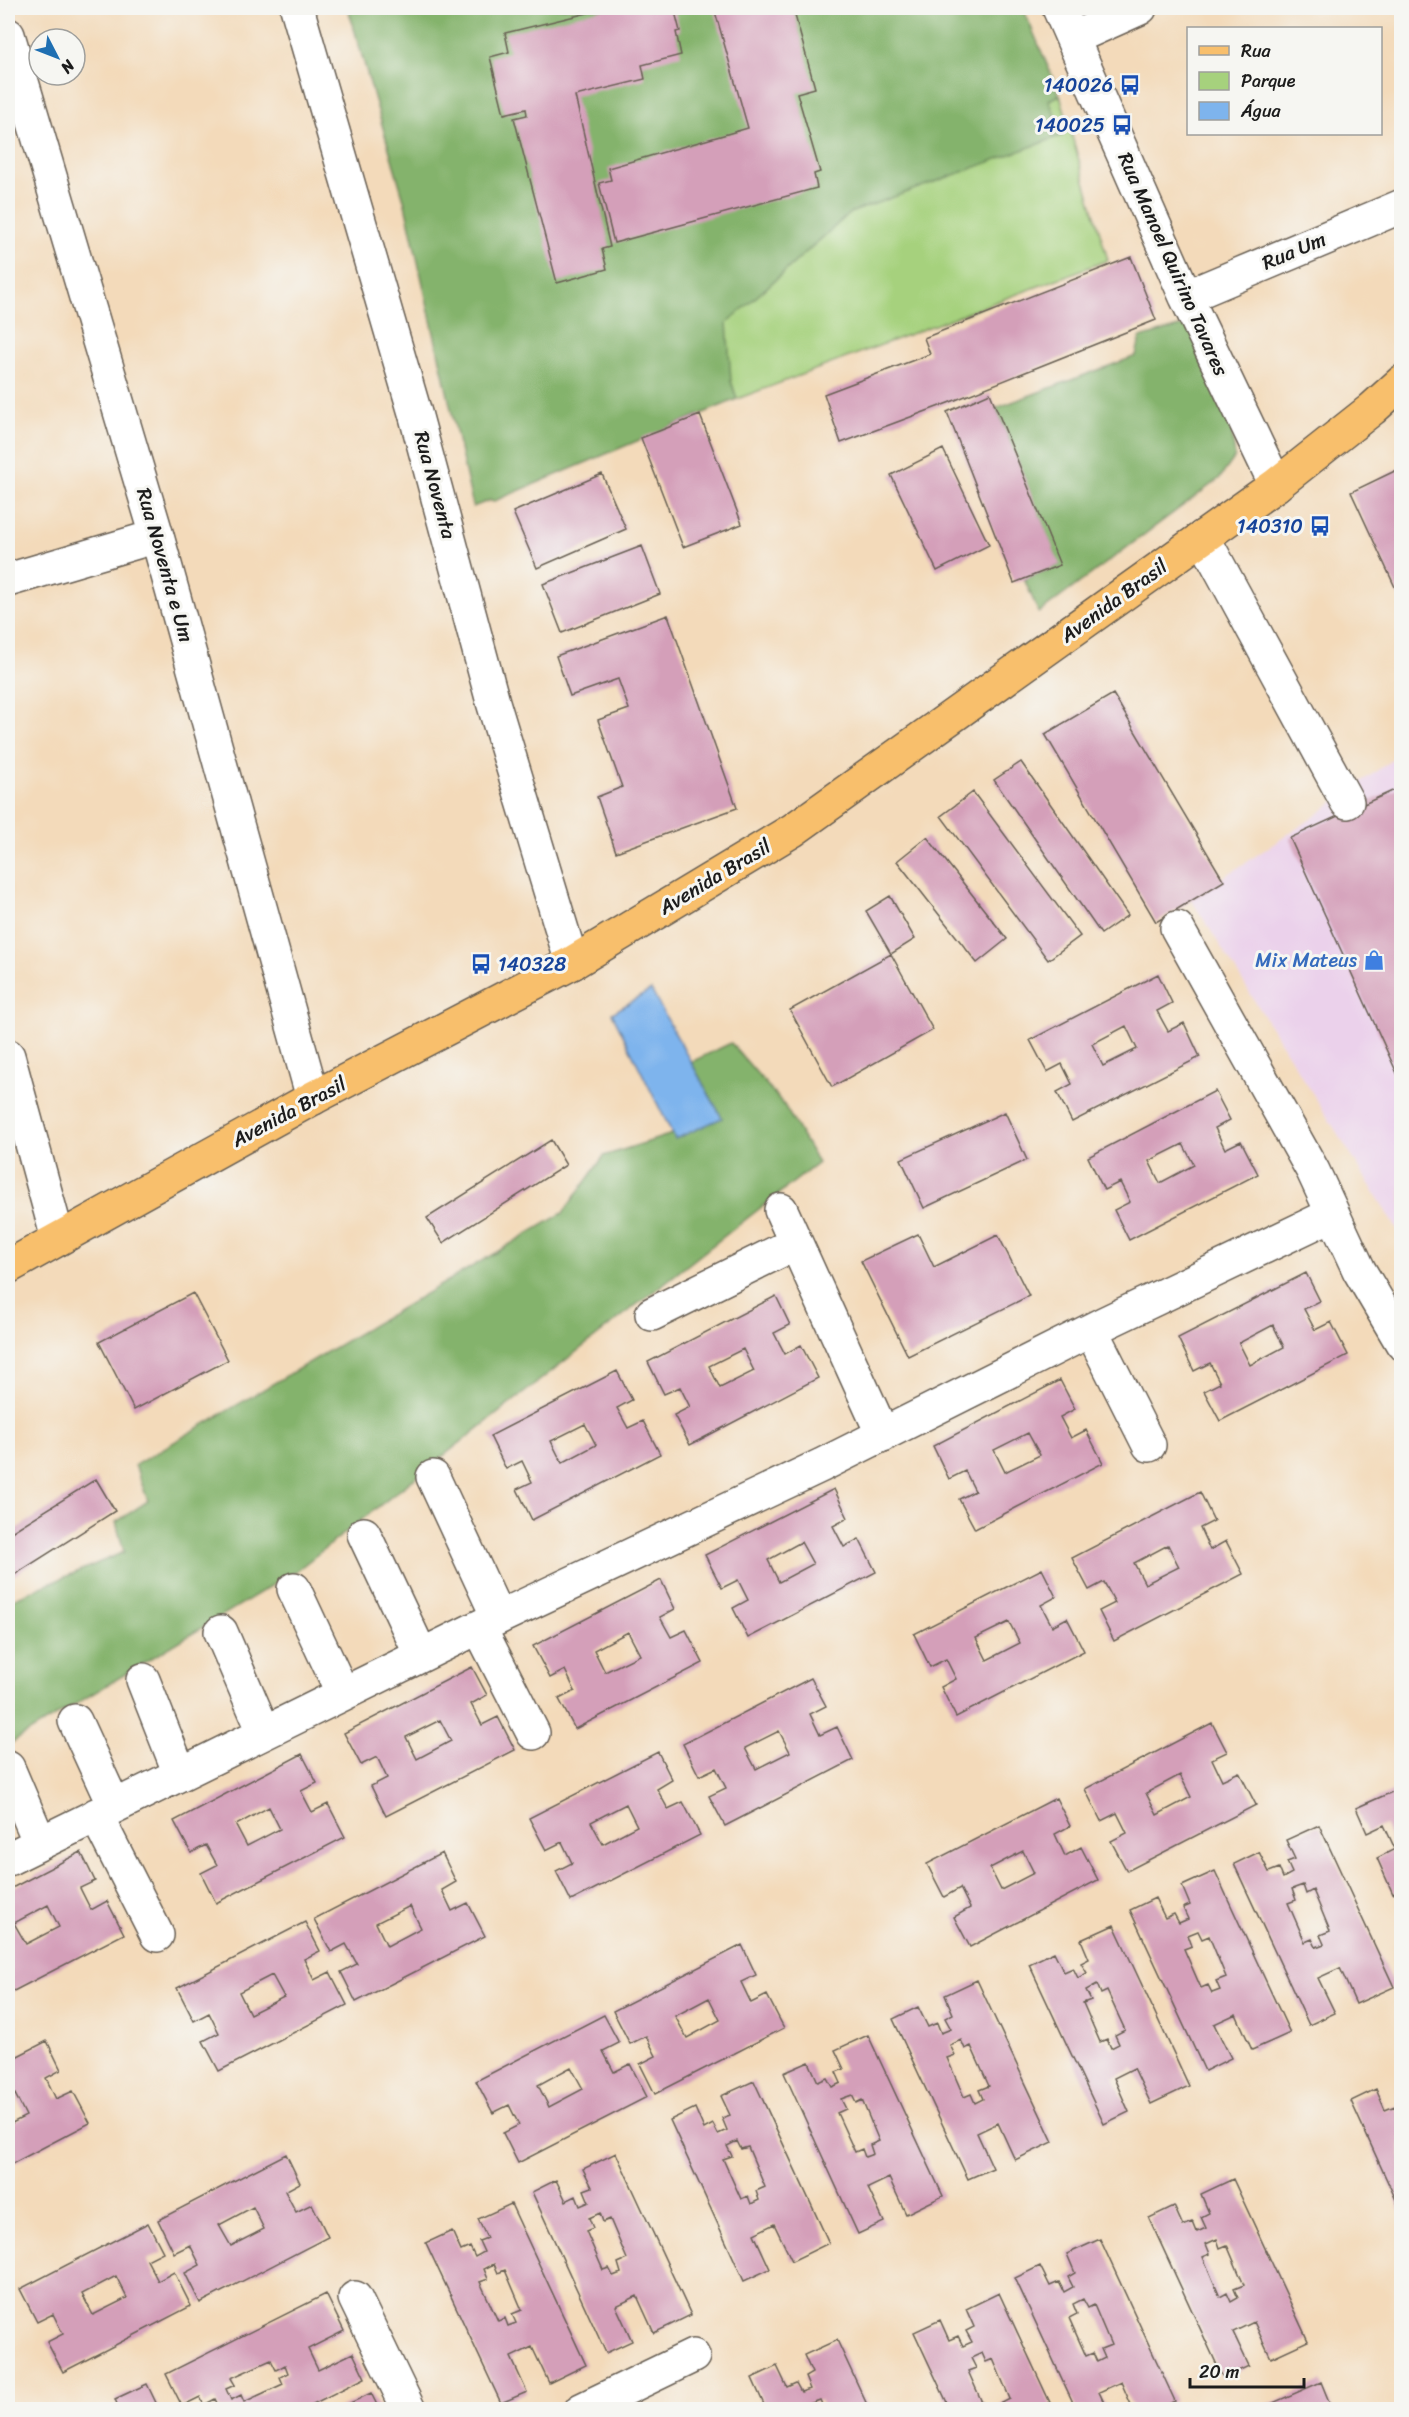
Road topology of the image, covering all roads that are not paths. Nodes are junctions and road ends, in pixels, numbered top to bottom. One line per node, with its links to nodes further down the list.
1 (297, 8): 17 (street, Rua Noventa)
2 (1059, 8): 5 (street, Rua Manoel Quirino Tavares)
3 (1140, 8): 5 (street)
4 (8, 35): 12 (street, Rua Noventa e Um)
5 (1073, 38): 7 (street, Rua Manoel Quirino Tavares)
6 (1401, 206): 7 (street, Rua Um)
7 (1186, 297): 11 (street, Rua Manoel Quirino Tavares)
8 (1401, 382): 10 (main road, Avenida Brasil)
9 (1401, 389): 10 (main road, Avenida Brasil)
10 (1372, 409): 11 (main road, Avenida Brasil)
11 (1276, 485): 13 (main road, Avenida Brasil)
12 (157, 536): 14 (street); 19 (street, Rua Noventa e Um)
13 (1203, 537): 15 (street); 17 (main road, Avenida Brasil)
14 (8, 580)
15 (1347, 802)
16 (1176, 928): 21 (street)
17 (572, 963): 19 (main road, Avenida Brasil)
18 (8, 1056): 22 (street)
19 (313, 1098): 22 (main road, Avenida Brasil)
20 (781, 1210): 23 (street)
21 (1334, 1214): 26 (street); 27 (street)
22 (58, 1239): 24 (main road, Avenida Brasil)
23 (796, 1243): 25 (street); 28 (street)
24 (8, 1267)
25 (652, 1314)
26 (1091, 1330): 28 (street); 29 (street)
27 (1401, 1343)
28 (883, 1435): 33 (street)
29 (1149, 1445)
30 (433, 1477): 33 (street)
31 (364, 1534): 35 (street)
32 (294, 1589): 37 (street)
33 (489, 1622): 35 (street); 40 (street)
34 (221, 1632): 39 (street)
35 (421, 1655): 37 (street)
36 (143, 1680): 42 (street)
37 (343, 1694): 39 (street)
38 (75, 1721): 43 (street)
39 (264, 1732): 42 (street)
40 (533, 1733)
41 (8, 1768): 44 (street)
42 (180, 1774): 43 (street)
43 (105, 1811): 44 (street); 46 (street)
44 (40, 1843): 45 (street)
45 (8, 1859)
46 (157, 1935)
47 (355, 2298): 49 (street)
48 (693, 2356): 50 (street)
49 (409, 2409)
50 (581, 2409)

